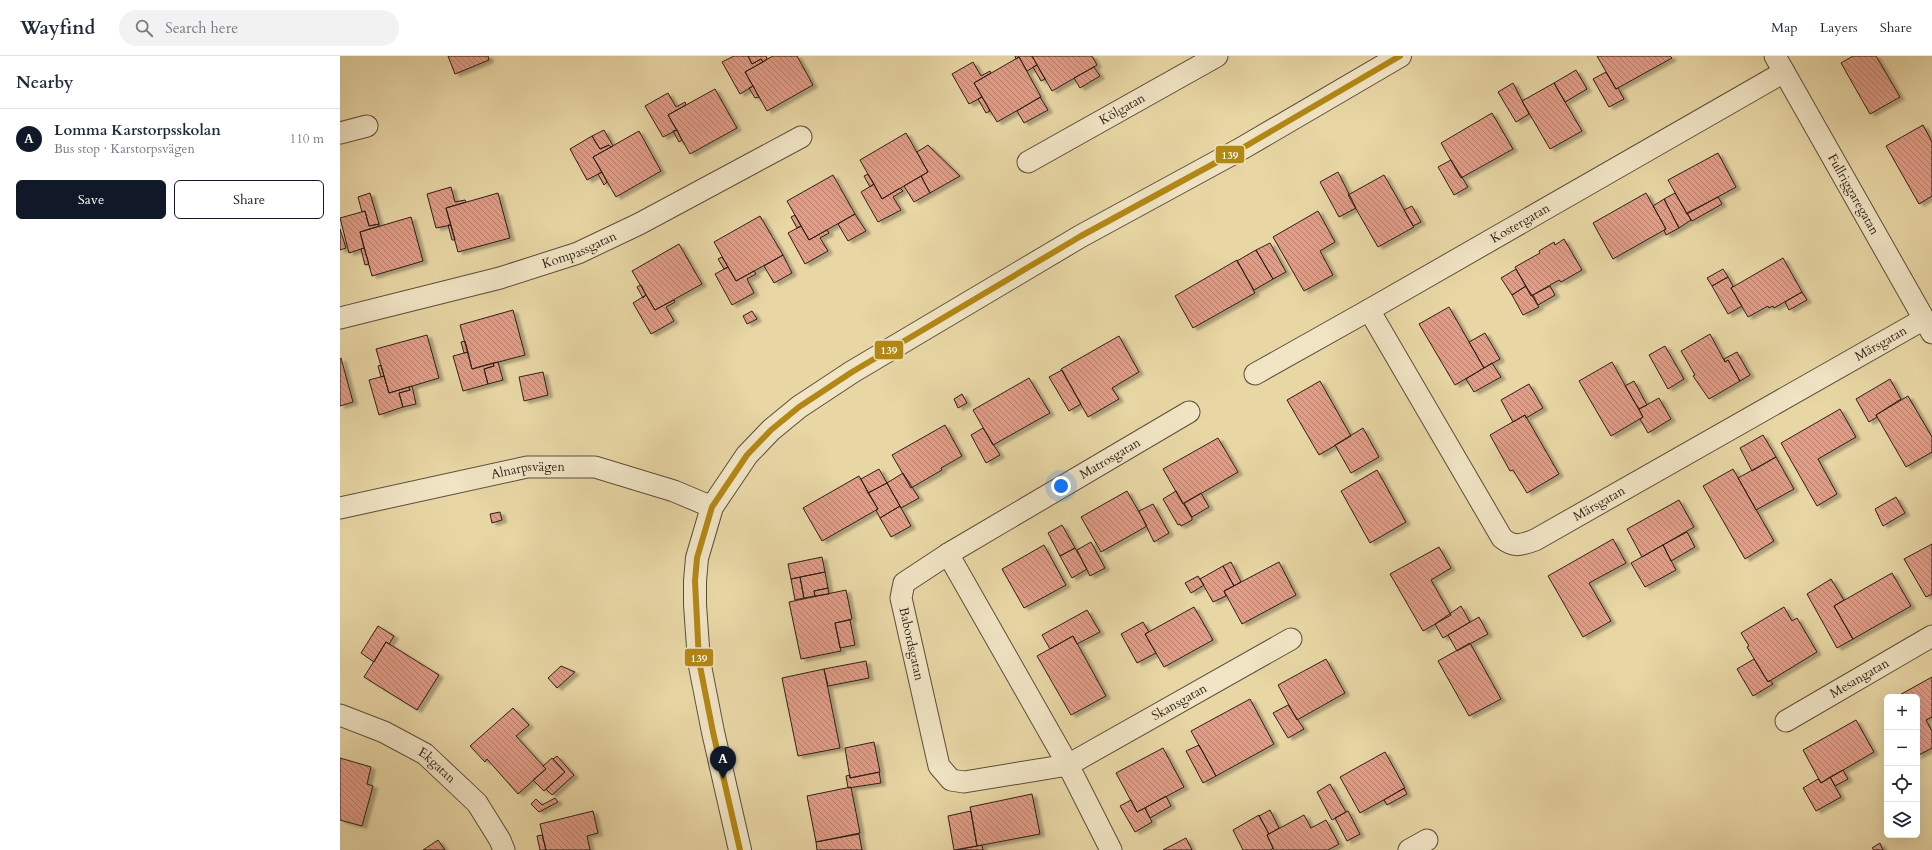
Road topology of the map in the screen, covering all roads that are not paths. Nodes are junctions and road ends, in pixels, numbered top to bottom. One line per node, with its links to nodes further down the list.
1 (1216, 56): 7 (street, Kölgatan)
2 (1400, 56): 13 (street)
3 (1779, 64): 8 (street, Kostergatan); 10 (street, Fullriggaregatan)
4 (368, 126): 5 (street)
5 (340, 133)
6 (801, 137): 9 (street, Kompassgatan)
7 (1028, 162)
8 (1369, 310): 10 (street, Märsgatan); 11 (street, Kostergatan)
9 (340, 318)
10 (1928, 326)
11 (1255, 374)
12 (1189, 412): 15 (street, Matrosgatan)
13 (712, 507): 14 (street, Alnarpsvägen); 23 (street)
14 (340, 508)
15 (948, 554): 20 (street); 20 (street, Babordsgatan)
16 (1932, 636): 19 (street, Mesangatan)
17 (1291, 639): 20 (street, Skansgatan)
18 (340, 715): 22 (street, Ekgatan)
19 (1786, 721)
20 (1068, 765): 24 (street)
21 (1427, 840): 25 (street)
22 (504, 850)
23 (740, 850)
24 (1111, 850)
25 (1408, 850)

